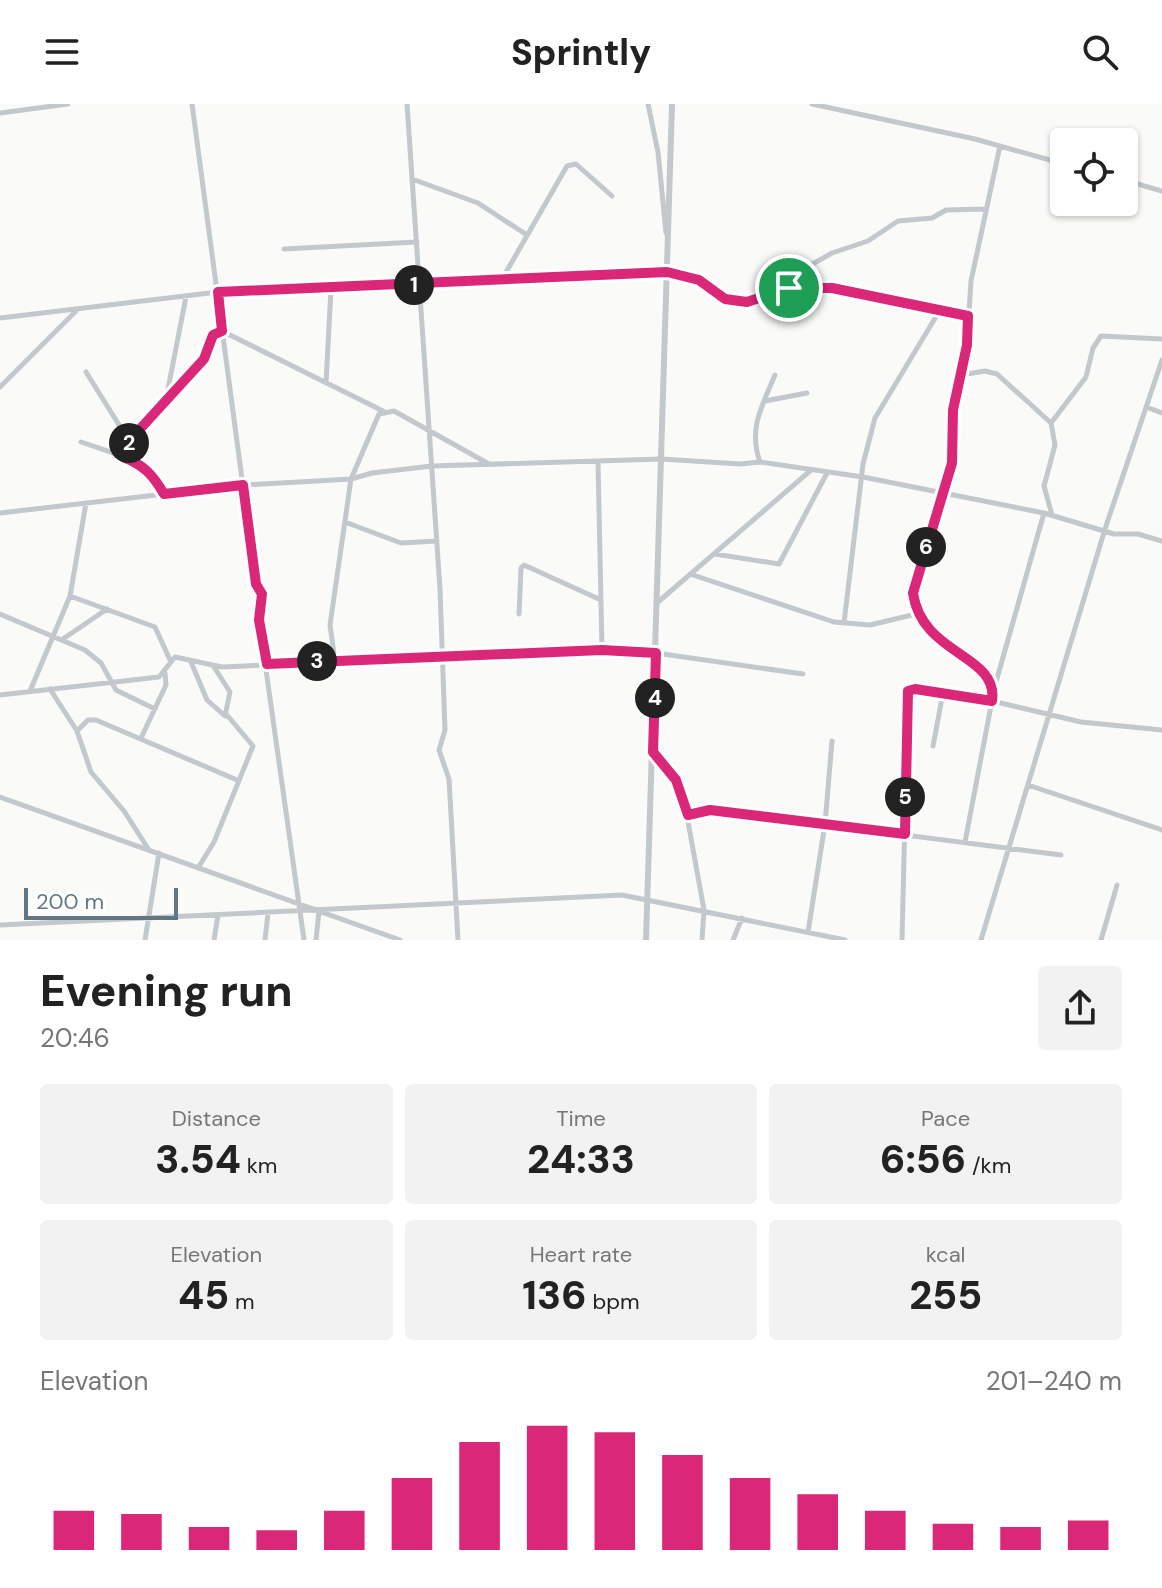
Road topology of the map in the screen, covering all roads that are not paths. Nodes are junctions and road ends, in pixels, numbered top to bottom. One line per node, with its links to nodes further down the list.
1 (68, 104): 7 (street)
2 (192, 104): 24 (street)
3 (407, 104): 10 (street)
4 (648, 104): 18 (street)
5 (672, 104): 18 (street)
6 (812, 104): 8 (street)
7 (0, 113)
8 (1000, 146): 9 (street); 14 (street)
9 (1050, 160)
10 (412, 179): 15 (street); 16 (street)
11 (1138, 184): 12 (street)
12 (1162, 191)
13 (612, 196): 15 (street)
14 (986, 209): 22 (street); 28 (street)
15 (527, 235): 20 (street)
16 (417, 242): 17 (street); 21 (street)
17 (284, 249)
18 (668, 249): 19 (street)
19 (667, 272): 20 (street); 22 (street); 49 (street)
20 (501, 281): 21 (street)
21 (420, 285): 23 (street); 45 (street)
22 (789, 288): 26 (street)
23 (331, 289): 24 (street); 36 (street)
24 (218, 292): 25 (street); 30 (street)
25 (186, 297): 27 (street); 39 (street)
26 (940, 310): 28 (street); 56 (street)
27 (76, 311): 29 (street); 37 (street)
28 (968, 316): 35 (street)
29 (0, 318)
30 (222, 331): 36 (street); 39 (street); 58 (street)
31 (1162, 339): 44 (street)
32 (1162, 360): 41 (street)
33 (86, 372): 46 (street)
34 (775, 375): 40 (street)
35 (961, 375): 44 (street); 59 (street)
36 (326, 383): 42 (street)
37 (0, 387)
38 (807, 393): 40 (street)
39 (166, 399): 46 (street)
40 (764, 401): 51 (street)
41 (1146, 407): 43 (street); 66 (street)
42 (384, 411): 45 (street); 57 (street)
43 (1162, 413)
44 (1051, 423): 64 (street)
45 (429, 430): 52 (street); 53 (street)
46 (129, 441): 48 (street)
47 (81, 442): 48 (street)
48 (123, 457): 60 (street)
49 (662, 459): 50 (street); 51 (street); 73 (street)
50 (598, 461): 52 (street); 72 (street)
51 (760, 462): 54 (street)
52 (489, 464): 53 (street)
53 (432, 466): 57 (street); 67 (street)
54 (810, 471): 55 (street); 69 (street)
55 (827, 473): 56 (street); 69 (street)
56 (863, 477): 59 (street); 78 (street)
57 (351, 479): 58 (street); 65 (street)
58 (243, 485): 60 (street); 87 (street)
59 (943, 490): 63 (street); 77 (street)
60 (164, 494): 61 (street)
61 (86, 503): 62 (street); 71 (street)
62 (0, 513)
63 (1044, 513): 64 (street); 93 (street)
64 (1052, 515): 66 (street)
65 (345, 522): 67 (street); 85 (street)
66 (1105, 529): 68 (street); 100 (street)
67 (437, 541): 83 (street)
68 (1162, 541)
69 (714, 554): 70 (street)
70 (690, 574): 73 (street); 78 (street)
71 (70, 596): 74 (street); 79 (street)
72 (601, 600): 76 (street); 81 (street)
73 (658, 602): 82 (street)
74 (109, 609): 80 (street); 84 (street)
75 (0, 614): 79 (street)
76 (519, 614)
77 (916, 614): 78 (street); 93 (street)
78 (844, 623)
79 (54, 636): 80 (street); 94 (street)
80 (62, 640): 91 (street)
81 (602, 650): 82 (street); 83 (street)
82 (656, 653): 90 (street); 106 (street)
83 (443, 656): 85 (street); 123 (street)
84 (170, 660): 86 (street); 89 (street)
85 (335, 661): 87 (street)
86 (191, 662): 88 (street); 99 (street)
87 (267, 664): 88 (street); 122 (street)
88 (214, 666): 99 (street)
89 (165, 673): 91 (street); 98 (street)
90 (803, 674)
91 (108, 682): 92 (street); 98 (street)
92 (50, 689): 94 (street); 102 (street)
93 (994, 690): 97 (street)
94 (30, 691): 95 (street)
95 (0, 692)
96 (943, 693): 97 (street); 105 (street); 113 (street)
97 (992, 701): 100 (street); 114 (street)
98 (155, 709): 103 (street)
99 (227, 715): 107 (street)
100 (1052, 715): 101 (street); 108 (street)
101 (1162, 730)
102 (77, 731): 103 (street); 116 (street)
103 (140, 739): 107 (street)
104 (832, 741): 111 (street)
105 (933, 746)
106 (653, 752): 110 (street); 121 (street)
107 (237, 780): 119 (street)
108 (1028, 785): 112 (street); 115 (street)
109 (0, 797): 116 (street)
110 (688, 815): 111 (street); 124 (street)
111 (825, 824): 113 (street); 132 (street)
112 (1162, 830)
113 (905, 834): 114 (street); 144 (street)
114 (965, 842): 115 (street)
115 (1007, 848): 118 (street); 145 (street)
116 (149, 850): 117 (street)
117 (159, 853): 119 (street); 129 (street)
118 (1061, 855)
119 (197, 868): 122 (street)
120 (1117, 885): 146 (street)
121 (647, 898): 123 (street); 124 (street); 140 (street)
122 (298, 903): 125 (street); 126 (street)
123 (456, 904): 125 (street); 139 (street)
124 (704, 910): 130 (street); 141 (street)
125 (319, 911): 126 (street); 137 (street); 138 (street)
126 (299, 912): 127 (street); 136 (street)
127 (268, 913): 128 (street); 135 (street)
128 (218, 915): 129 (street); 134 (street)
129 (149, 917): 131 (street); 133 (street)
130 (742, 918): 132 (street); 142 (street)
131 (0, 925)
132 (808, 932): 143 (street)
133 (145, 940)
134 (214, 940)
135 (265, 940)
136 (304, 940)
137 (316, 940)
138 (400, 940)
139 (458, 940)
140 (646, 940)
141 (702, 940)
142 (733, 940)
143 (845, 940)
144 (902, 940)
145 (981, 940)
146 (1101, 940)

